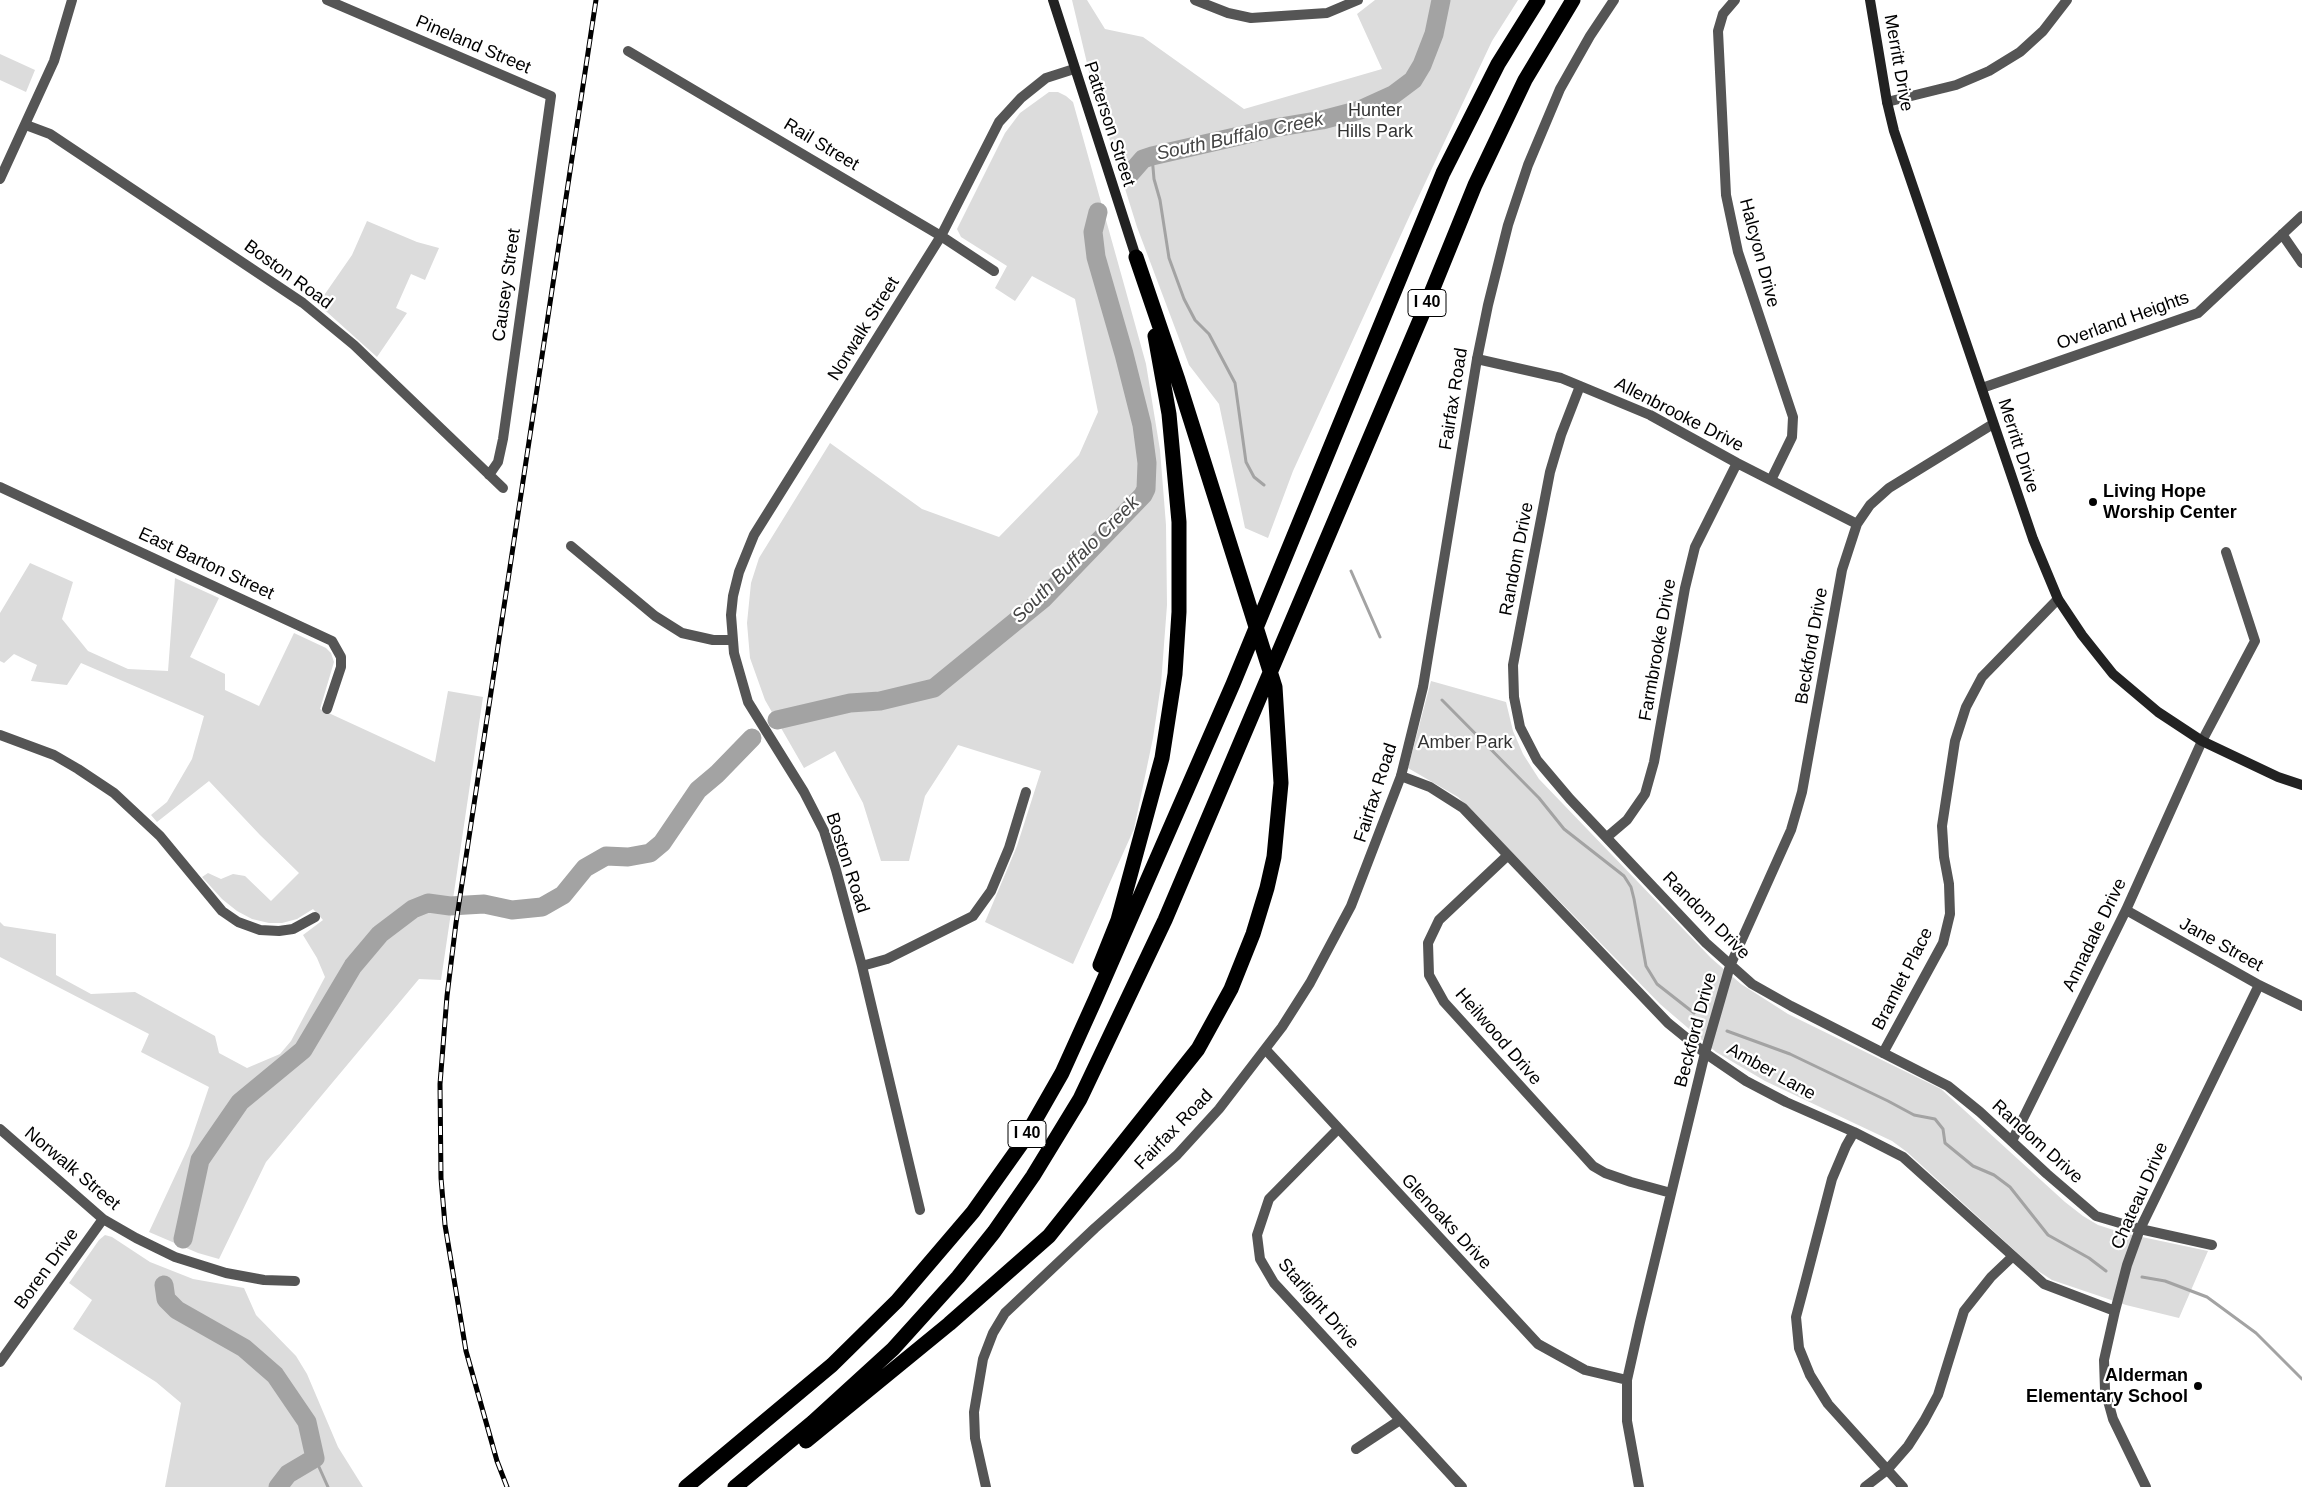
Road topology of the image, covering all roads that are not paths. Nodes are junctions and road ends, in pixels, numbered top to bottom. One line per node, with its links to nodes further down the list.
1 (72, 0): 16 (street)
2 (327, 0): 14 (street, Pineland Street)
3 (1053, 0): 13 (main road, Patterson Street)
4 (1195, 0): 5 (street)
5 (1358, 0)
6 (1538, 0): 55 (highway, I 40)
7 (1573, 0): 74 (highway, I 40)
8 (1614, 0): 24 (street, Fairfax Road)
9 (1735, 0): 30 (street, Halcyon Drive)
10 (1870, 0): 15 (main road, Merritt Drive)
11 (2067, 0): 15 (street)
12 (628, 51): 20 (street, Rail Street)
13 (1074, 68): 20 (street, Norwalk Street); 21 (main road, Patterson Street)
14 (552, 96): 29 (street, Causey Street)
15 (1887, 102): 26 (main road, Merritt Drive)
16 (26, 125): 17 (street); 29 (street, Boston Road)
17 (0, 179)
18 (2302, 216): 19 (street, Overland Heights)
19 (2282, 234): 22 (street); 26 (street, Overland Heights)
20 (941, 236): 23 (street, Rail Street); 37 (street, Norwalk Street)
21 (1136, 256): 55 (highway); 75 (highway)
22 (2302, 263)
23 (994, 271)
24 (1477, 359): 25 (street, Allenbrooke Drive); 41 (street, Fairfax Road)
25 (1580, 386): 28 (street, Allenbrooke Drive); 44 (street, Random Drive)
26 (1982, 388): 27 (main road, Merritt Drive)
27 (1993, 424): 33 (street, Beckford Drive); 36 (main road, Merritt Drive)
28 (1737, 463): 30 (street, Allenbrooke Drive); 44 (street, Farmbrooke Drive)
29 (489, 475): 32 (street, Boston Road)
30 (1771, 480): 33 (street, Allenbrooke Drive)
31 (0, 487): 38 (street, East Barton Street)
32 (503, 488)
33 (1857, 524): 49 (street, Beckford Drive)
34 (571, 546): 37 (street)
35 (2226, 552): 40 (street, Annadale Drive)
36 (2058, 599): 40 (main road, Merritt Drive); 54 (street, Bramlet Place)
37 (732, 640): 48 (street, Boston Road)
38 (327, 709)
39 (0, 736): 47 (street)
40 (2202, 741): 42 (main road, Merritt Drive); 46 (street, Annadale Drive)
41 (1401, 776): 45 (street, Amber Lane); 52 (street, Fairfax Road)
42 (2302, 785)
43 (1026, 792): 48 (street)
44 (1607, 837): 49 (street, Random Drive)
45 (1507, 856): 53 (street, Amber Lane); 60 (street, Heilwood Drive)
46 (2126, 910): 50 (street, Jane Street); 59 (street, Annadale Drive)
47 (315, 917)
48 (862, 966): 61 (street, Boston Road)
49 (1730, 966): 53 (street, Beckford Drive); 54 (street, Random Drive)
50 (2259, 985): 51 (street, Jane Street); 63 (street, Chateau Drive)
51 (2302, 1006)
52 (1266, 1050): 56 (street, Glenoaks Drive); 76 (street, Fairfax Road)
53 (1705, 1053): 58 (street, Amber Lane); 60 (street, Beckford Drive)
54 (1884, 1053): 59 (street, Random Drive)
55 (1062, 1073): 73 (highway, I 40)
56 (1338, 1129): 69 (street, Glenoaks Drive); 70 (street, Starlight Drive)
57 (0, 1130): 62 (street, Norwalk Street)
58 (1854, 1132): 65 (street, Amber Lane); 72 (street)
59 (2012, 1141): 63 (street, Random Drive)
60 (1671, 1192): 69 (street, Beckford Drive)
61 (920, 1210)
62 (103, 1219): 66 (street, Norwalk Street); 68 (street, Boren Drive)
63 (2140, 1229): 64 (street, Random Drive); 67 (street, Chateau Drive)
64 (2212, 1245)
65 (2012, 1256): 67 (street, Amber Lane); 72 (street)
66 (295, 1281)
67 (2115, 1311): 81 (street, Chateau Drive)
68 (0, 1362)
69 (1627, 1380): 78 (street, Beckford Drive)
70 (1400, 1420): 71 (street); 77 (street, Starlight Drive)
71 (1356, 1449)
72 (1887, 1470): 79 (street); 80 (street)
73 (686, 1487)
74 (735, 1487)
75 (751, 1487)
76 (986, 1487)
77 (1462, 1487)
78 (1639, 1487)
79 (1865, 1487)
80 (1903, 1487)
81 (2146, 1487)

